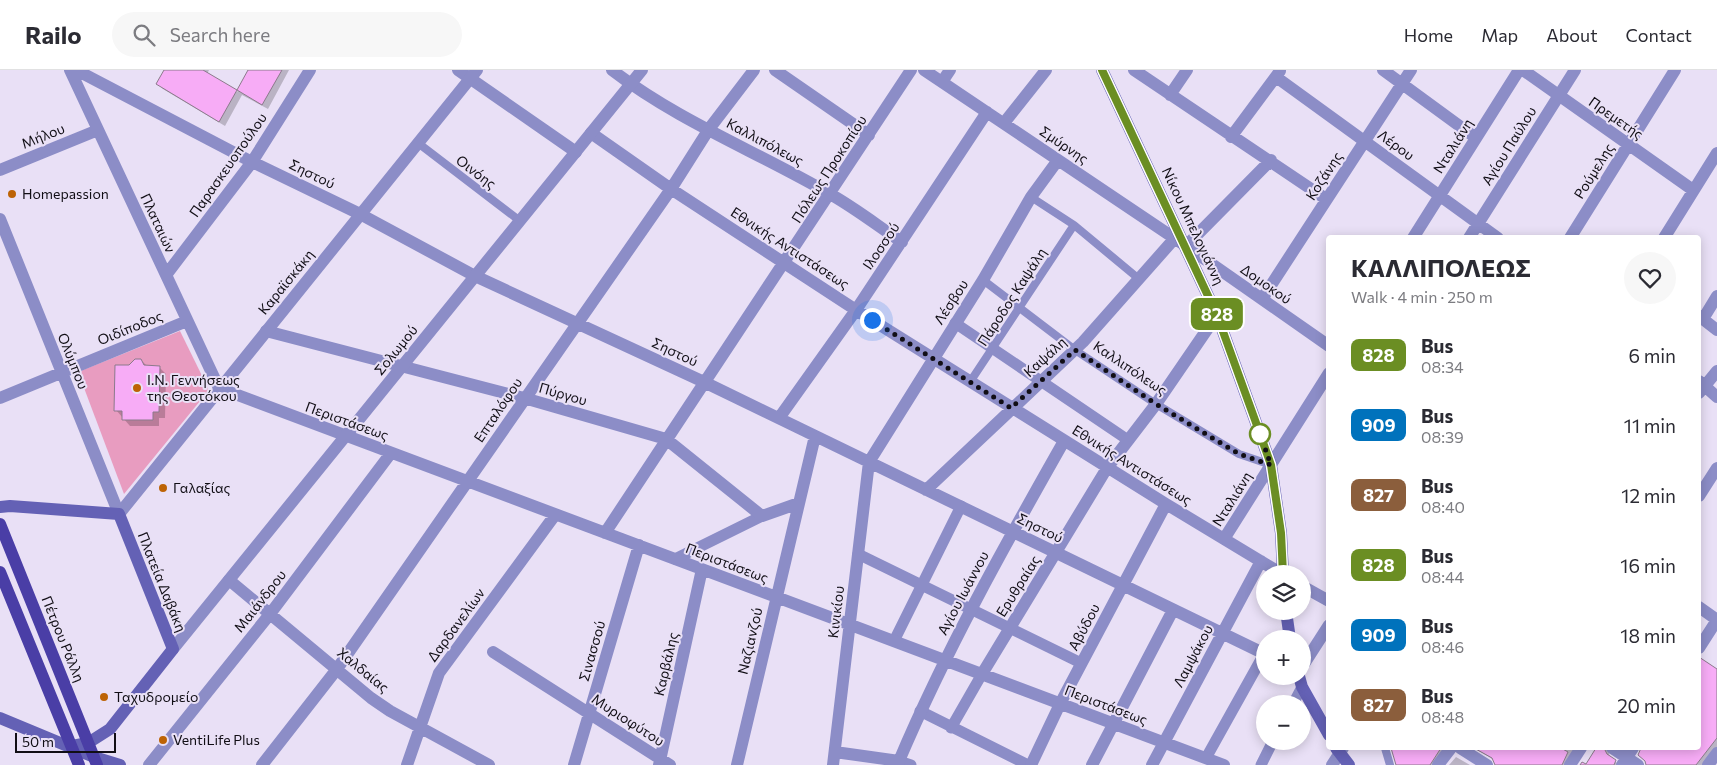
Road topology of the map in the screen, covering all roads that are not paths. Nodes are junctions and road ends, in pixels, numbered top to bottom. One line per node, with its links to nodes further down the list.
1 (70, 70): 32 (street, Πλαταιών)
2 (76, 70): 44 (street, Σηστού)
3 (310, 70): 44 (street, Παρασκευοπούλου)
4 (458, 70): 22 (street)
5 (612, 70): 25 (street, Καλλιπόλεως)
6 (642, 70): 25 (street, Σολωμού)
7 (754, 70): 31 (street, Επταλόφου)
8 (775, 70): 34 (street)
9 (911, 70): 34 (street, Πόλεως Προκοπίου)
10 (924, 70): 24 (street, Σμύρνης)
11 (950, 70): 24 (street)
12 (1046, 70): 30 (street)
13 (1102, 70): 64 (main road, Νίκου Μπελογιάννη)
14 (1134, 70): 27 (street)
15 (1187, 70): 27 (street)
16 (1383, 70): 26 (street)
17 (1411, 70): 26 (street, Κοζάνης)
18 (1519, 70): 36 (street, Νταλιάνη)
19 (1523, 70): 28 (street, Πρεμετής)
20 (1575, 70): 28 (street, Αγίου Παύλου)
21 (1675, 70): 39 (street, Ρούμελης)
22 (473, 74): 38 (street, Καραϊσκάκη); 40 (street)
23 (1279, 74): 35 (street); 37 (street, Λέρου)
24 (942, 82): 29 (street, Σμύρνης)
25 (630, 84): 31 (street, Καλλιπόλεως); 33 (street, Σολωμού)
26 (1402, 84): 36 (street); 37 (street, Κοζάνης)
27 (1170, 95): 35 (street)
28 (1559, 96): 39 (street, Πρεμετής); 55 (street, Αγίου Παύλου)
29 (987, 112): 30 (street, Σμύρνης); 63 (street, Ιλοσσού)
30 (1004, 124): 42 (street, Σμύρνης)
31 (709, 129): 46 (street, Επταλόφου); 48 (street, Καλλιπόλεως)
32 (98, 130): 45 (street, Μήλου); 66 (street, Πλαταιών)
33 (591, 133): 40 (street, Σολωμού); 46 (street, Εθνικής Αντιστάσεως)
34 (869, 135): 48 (street, Πόλεως Προκοπίου)
35 (1231, 137): 43 (street)
36 (1476, 138): 49 (street, Νταλιάνη)
37 (1365, 140): 49 (street, Λέρου); 51 (street, Κοζάνης)
38 (418, 143): 52 (street, Καραϊσκάκη); 54 (lane, Οινόης)
39 (1628, 144): 47 (street, Πρεμετής); 60 (street, Ρούμελης)
40 (576, 152): 54 (street, Σολωμού)
41 (1717, 153): 47 (street)
42 (1058, 160): 50 (street, Λέσβου); 62 (street, Σμύρνης)
43 (1271, 160): 51 (street); 64 (street)
44 (252, 162): 52 (street, Σηστού); 66 (street, Παρασκευοπούλου)
45 (0, 170)
46 (671, 189): 65 (street, Εθνικής Αντιστάσεως); 77 (street, Επταλόφου)
47 (1693, 190): 61 (street)
48 (831, 194): 63 (street, Καλλιπόλεως); 65 (street, Πόλεως Προκοπίου)
49 (1440, 195): 55 (street, Λέρου); 57 (street, Νταλιάνη)
50 (1031, 197): 56 (lane); 69 (street, Λέσβου)
51 (1326, 199): 71 (street, Κοζάνης)
52 (360, 214): 67 (street, Σηστού); 80 (street, Καραϊσκάκη)
53 (0, 219): 87 (street, Ολύμπου)
54 (520, 221): 67 (street, Σολωμού)
55 (1478, 223): 58 (street, Αγίου Παύλου); 59 (street, Λέρου)
56 (1074, 225): 68 (lane); 72 (lane, Πάροδος Καψάλη)
57 (1416, 235)
58 (1472, 235)
59 (1494, 235)
60 (1572, 235)
61 (1666, 235)
62 (1175, 238): 64 (street, Σμύρνης); 68 (street, Καψάλη)
63 (902, 242): 73 (street, Ιλοσσού)
64 (1186, 246): 71 (street, Δομοκού); 74 (main road, Νίκου Μπελογιάννη)
65 (786, 262): 73 (street, Εθνικής Αντιστάσεως); 90 (street, Πόλεως Προκοπίου)
66 (166, 275): 76 (street, Πλαταιών)
67 (475, 276): 77 (street, Σηστού); 85 (street, Σολωμού)
68 (1138, 279): 83 (street, Καψάλη)
69 (983, 280): 72 (lane, Καλλιπόλεως); 78 (street, Λέσβου)
70 (1717, 296): 75 (street)
71 (1262, 300): 81 (street, Δομοκού)
72 (1020, 308): 82 (lane, Πάροδος Καψάλη); 83 (lane, Καλλιπόλεως)
73 (856, 310): 84 (street, Εθνικής Αντιστάσεως); 99 (street, Ιλοσσού)
74 (1217, 315): 97 (street, Ερυθραίας); 107 (main road, Νίκου Μπελογιάννη)
75 (1701, 317): 79 (street)
76 (187, 321): 87 (street, Οιδίποδος); 93 (street, Πλαταιών)
77 (577, 323): 90 (street, Σηστού); 96 (street, Επταλόφου)
78 (955, 323): 82 (street); 84 (street, Λέσβου)
79 (1717, 330)
80 (266, 331): 85 (street, Πύργου); 93 (street, Καραϊσκάκη)
81 (1326, 344)
82 (993, 348): 89 (street); 91 (lane, Πάροδος Καψάλη)
83 (1075, 350): 89 (street, Καψάλη); 97 (lane, Καλλιπόλεως)
84 (932, 358): 91 (street, Εθνικής Αντιστάσεως); 106 (street, Λέσβου)
85 (402, 366): 96 (street, Πύργου); 100 (street, Σολωμού)
86 (1717, 371): 92 (street)
87 (62, 372): 95 (street, Οιδίποδος); 117 (street, Ολύμπου)
88 (1326, 377): 107 (street, Νταλιάνη)
89 (1040, 381): 98 (street, Καψάλη); 104 (street)
90 (704, 382): 99 (street, Σηστού); 102 (street, Πόλεως Προκοπίου)
91 (970, 382): 98 (street, Εθνικής Αντιστάσεως)
92 (1701, 387): 94 (street)
93 (219, 388): 100 (street, Περιστάσεως); 117 (street, Καραϊσκάκη)
94 (1717, 396)
95 (0, 398)
96 (524, 398): 102 (street, Πύργου); 110 (street, Επταλόφου)
97 (1156, 404): 104 (street, Ερυθραίας); 107 (lane, Καλλιπόλεως)
98 (1011, 408): 103 (street, Εθνικής Αντιστάσεως); 111 (street, Καψάλη)
99 (779, 418): 101 (street, Σηστού)
100 (345, 436): 105 (street, Περιστάσεως); 133 (street, Σολωμού)
101 (815, 436): 106 (street, Σηστού); 113 (street, Ναζιανζού)
102 (666, 439): 119 (street, Πύργου); 122 (street, Πόλεως Προκοπίου)
103 (1064, 440): 108 (street, Εθνικής Αντιστάσεως); 121 (street, Αγίου Ιωάννου)
104 (1128, 440): 108 (street, Ερυθραίας)
105 (391, 453): 110 (street, Περιστάσεως); 142 (street, Μαιάνδρου)
106 (869, 462): 111 (street, Σηστού); 126 (street, Κινικίου)
107 (1271, 465): 123 (street, Νταλιάνη); 130 (main road, Νίκου Μπελογιάννη)
108 (1108, 468): 114 (street, Εθνικής Αντιστάσεως); 125 (street, Ερυθραίας)
109 (1717, 468): 112 (street)
110 (467, 483): 118 (street, Περιστάσεως); 156 (street, Επταλόφου)
111 (926, 490): 115 (street, Σηστού)
112 (1701, 493)
113 (799, 503): 119 (street); 137 (street, Ναζιανζού)
114 (1166, 504): 123 (street, Εθνικής Αντιστάσεως); 135 (street, Αβύδου)
115 (961, 506): 121 (street, Σηστού); 134 (street)
116 (0, 508): 117 (main road)
117 (119, 514): 150 (main road, Πλατεία Δαβάκη)
118 (555, 515): 122 (street, Περιστάσεως); 165 (street, Δαρδανελίων)
119 (762, 516): 127 (street)
120 (0, 524): 168 (main road, Πέτρου Ράλλη)
121 (1013, 532): 125 (street, Σηστού); 139 (street, Αγίου Ιωάννου)
122 (605, 533): 124 (street, Περιστάσεως)
123 (1224, 539): 128 (street, Εθνικής Αντιστάσεως)
124 (638, 546): 127 (street, Περιστάσεως); 161 (street, Σινασσού)
125 (1056, 553): 135 (street, Σηστού); 145 (street, Ερυθραίας)
126 (858, 554): 134 (street); 144 (street, Κινικίου)
127 (675, 559): 131 (street, Περιστάσεως)
128 (1261, 561): 129 (street, Εθνικής Αντιστάσεως); 147 (street, Λαμψάκου)
129 (1267, 565)
130 (1282, 565)
131 (702, 569): 137 (street, Περιστάσεως); 184 (street, Καρβάλης)
132 (0, 572): 170 (main road)
133 (229, 580): 142 (street, Χαλδαίας); 150 (street, Σολωμού)
134 (922, 585): 139 (street); 148 (street)
135 (1123, 585): 141 (street, Σηστού); 155 (street, Αβύδου)
136 (1311, 591): 138 (street)
137 (776, 597): 144 (street, Περιστάσεως); 193 (street, Ναζιανζού)
138 (1326, 599)
139 (971, 608): 145 (street); 154 (street, Αγίου Ιωάννου)
140 (1701, 608): 143 (street)
141 (1173, 610): 147 (street, Σηστού); 164 (street)
142 (270, 614): 156 (street, Χαλδαίας); 188 (street, Μαιάνδρου)
143 (1717, 620): 149 (street)
144 (850, 624): 148 (street, Περιστάσεως); 179 (street, Κινικίου)
145 (1010, 627): 155 (street); 158 (street, Ερυθραίας)
146 (1326, 630): 153 (street)
147 (1222, 634): 151 (street, Σηστού); 169 (street, Λαμψάκου)
148 (894, 642): 154 (street, Περιστάσεως)
149 (1701, 645)
150 (173, 649): 168 (main road, Πλατεία Δαβάκη)
151 (1256, 650)
152 (493, 652): 161 (street, Μυριοφύτου)
153 (1311, 653)
154 (945, 660): 158 (street, Περιστάσεως); 162 (street, Αγίου Ιωάννου)
155 (1081, 663): 160 (street, Αβύδου)
156 (337, 668): 165 (street, Χαλδαίας); 189 (street, Επταλόφου)
157 (1256, 668): 183 (street)
158 (982, 674): 160 (street, Περιστάσεως); 166 (street, Ερυθραίας)
159 (1303, 685): 167 (main road)
160 (1060, 704): 164 (street, Περιστάσεως); 196 (street, Αβύδου)
161 (590, 712): 184 (street, Μυριοφύτου); 192 (street, Σινασσού)
162 (920, 712): 166 (street); 185 (street, Αγίου Ιωάννου)
163 (0, 718): 170 (main road)
164 (1114, 724): 169 (street, Περιστάσεως); 197 (street)
165 (419, 727): 190 (street, Δαρδανελίων); 191 (street, Χαλδαίας)
166 (951, 728): 195 (street)
167 (1326, 729)
168 (88, 743): 170 (main road, Πλατεία Δαβάκη); 182 (main road, Πέτρου Ράλλη)
169 (1164, 743): 183 (street, Περιστάσεως); 198 (street, Λαμψάκου)
170 (72, 746): 182 (main road); 186 (main road)
171 (1268, 750): 200 (street)
172 (1340, 750): 201 (street)
173 (1341, 750): 202 (main road)
174 (1386, 750): 203 (lane)
175 (1449, 750): 204 (street)
176 (1463, 750): 205 (street)
177 (1580, 750): 206 (street)
178 (1615, 750): 181 (street)
179 (835, 752): 185 (street); 194 (street, Κινικίου)
180 (1717, 754): 208 (street)
181 (1627, 757): 207 (street)
182 (96, 761): 187 (main road)
183 (1204, 762): 199 (street, Περιστάσεως)
184 (663, 763)
185 (903, 764)
186 (79, 765)
187 (120, 765)
188 (149, 765)
189 (262, 765)
190 (407, 765)
191 (489, 765)
192 (574, 765)
193 (737, 765)
194 (833, 765)
195 (1028, 765)
196 (1032, 765)
197 (1092, 765)
198 (1152, 765)
199 (1224, 765)
200 (1261, 765)
201 (1332, 765)
202 (1349, 765)
203 (1390, 765)
204 (1438, 765)
205 (1486, 765)
206 (1570, 765)
207 (1638, 765)
208 (1708, 765)

